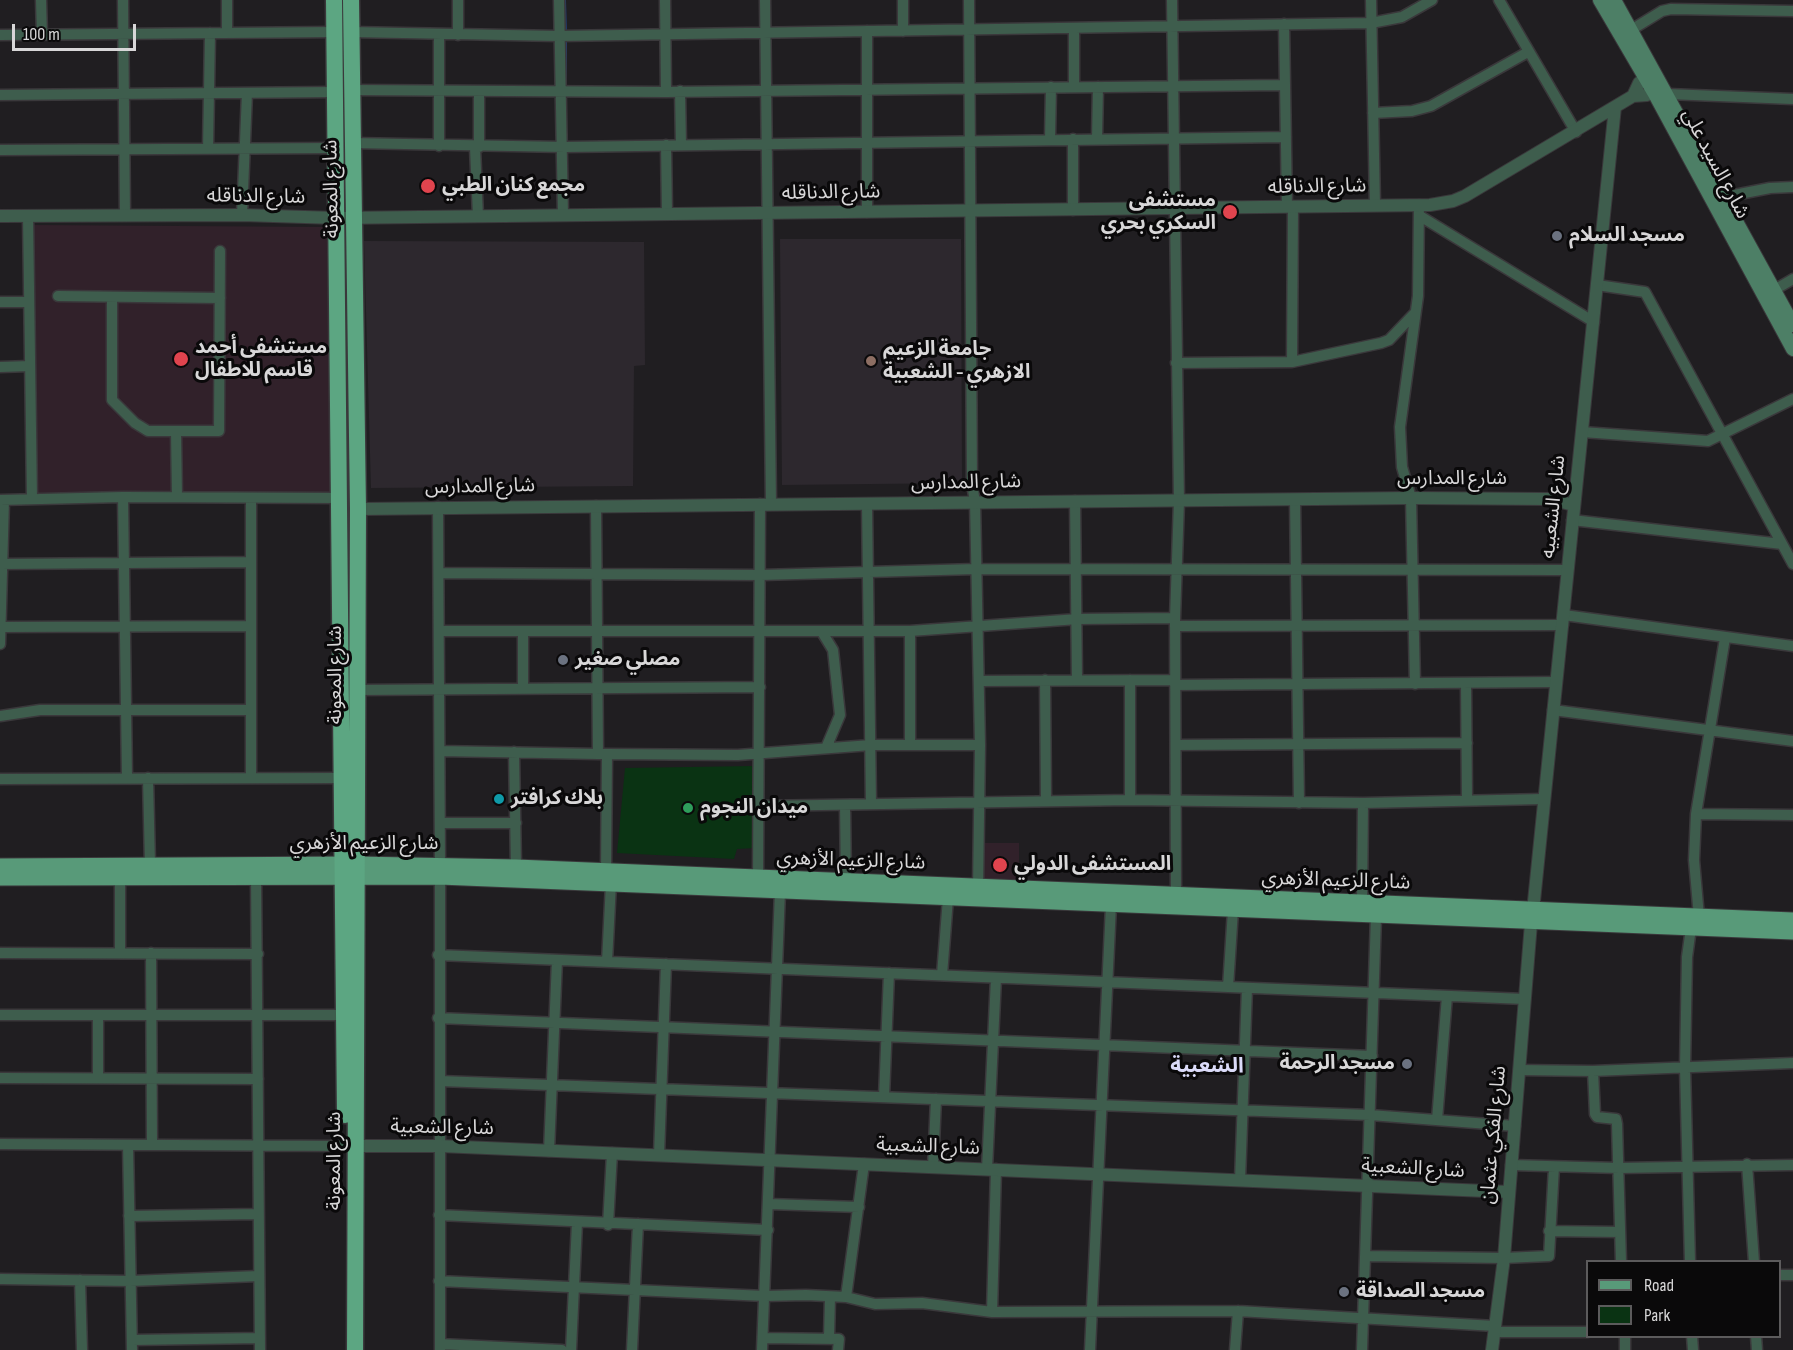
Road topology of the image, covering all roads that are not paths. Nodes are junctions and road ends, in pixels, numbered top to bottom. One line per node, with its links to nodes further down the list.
1 (41, 0): 36 (street)
2 (123, 0): 32 (street)
3 (226, 0): 30 (street)
4 (334, 0): 28 (highway, شارع المعونة)
5 (351, 0): 28 (highway, شارع المعونة)
6 (458, 0): 37 (street)
7 (559, 0): 38 (street)
8 (665, 0): 34 (street)
9 (765, 0): 31 (street)
10 (903, 0): 27 (street)
11 (969, 0): 24 (street)
12 (1172, 0): 22 (street)
13 (1371, 0): 20 (street)
14 (1432, 0): 20 (street)
15 (1499, 0): 39 (street)
16 (1600, 0): 40 (main road, شارع السيد علي)
17 (1614, 0): 25 (main road, شارع السيد علي)
18 (1744, 5): 19 (street); 25 (street)
19 (1793, 11)
20 (1371, 23): 21 (street); 61 (street)
21 (1284, 24): 22 (street); 41 (street)
22 (1172, 26): 23 (street); 42 (street)
23 (1074, 28): 24 (street); 44 (street)
24 (969, 30): 27 (street); 46 (street)
25 (1631, 30): 40 (main road, شارع السيد علي)
26 (867, 31): 27 (street); 31 (street); 48 (street)
27 (903, 31)
28 (343, 32): 30 (street); 33 (street); 49 (highway, شارع المعونة)
29 (210, 33): 30 (street); 32 (street); 55 (street)
30 (227, 33)
31 (765, 33): 34 (street); 53 (street)
32 (123, 34): 36 (street); 57 (street)
33 (439, 34): 37 (street); 47 (street)
34 (665, 34): 38 (street); 54 (street)
35 (0, 35): 36 (street)
36 (42, 35)
37 (458, 35): 38 (street)
38 (559, 36): 51 (street)
39 (1528, 52): 61 (street); 62 (street)
40 (1656, 84): 59 (street); 60 (street, شارع الدناقله); 83 (main road, شارع السيد علي); 103 (main road, شارع السيد علي)
41 (1284, 85): 42 (street); 63 (street)
42 (1174, 86): 45 (street); 64 (street)
43 (1051, 87): 44 (street); 46 (street); 65 (street)
44 (1074, 87): 45 (street)
45 (1098, 87): 67 (street)
46 (969, 88): 48 (street); 68 (street)
47 (440, 90): 49 (street); 50 (street); 74 (street)
48 (868, 90): 53 (street); 69 (street)
49 (343, 91): 56 (street); 70 (highway, شارع المعونة); 77 (highway, شارع المعونة)
50 (479, 91): 51 (street); 75 (street)
51 (560, 91): 54 (street); 76 (street)
52 (680, 91): 53 (street); 54 (street); 73 (street)
53 (766, 91): 71 (street)
54 (666, 92)
55 (209, 93): 56 (street); 57 (street); 78 (street)
56 (248, 93): 81 (street)
57 (124, 94): 58 (street); 80 (street)
58 (0, 95)
59 (1793, 99)
60 (1615, 107): 62 (street, شارع الدناقله); 102 (street, شارع الشعبيه)
61 (1373, 113): 84 (street)
62 (1576, 132): 89 (street, شارع الدناقله)
63 (1286, 137): 64 (street); 85 (street)
64 (1174, 138): 67 (street); 86 (street)
65 (1050, 139): 66 (street); 68 (street)
66 (1073, 139): 67 (street); 87 (street)
67 (1097, 139)
68 (970, 140): 69 (street); 88 (street)
69 (868, 142): 71 (street); 90 (street)
70 (352, 143): 74 (street); 99 (highway, شارع المعونة)
71 (766, 143): 73 (street); 91 (street)
72 (666, 145): 73 (street); 76 (street); 92 (street)
73 (681, 145)
74 (439, 146): 75 (street)
75 (479, 147): 76 (street); 98 (street)
76 (562, 147): 95 (street)
77 (336, 148): 81 (street); 99 (highway, شارع المعونة)
78 (208, 149): 80 (street); 81 (street)
79 (0, 150): 80 (street)
80 (124, 150): 93 (street)
81 (247, 150): 94 (street)
82 (1793, 187): 83 (street)
83 (1724, 196): 103 (main road, شارع السيد علي)
84 (1375, 205): 85 (street, شارع الدناقله); 89 (street, شارع الدناقله)
85 (1290, 207): 86 (street, شارع الدناقله); 113 (street)
86 (1175, 208): 87 (street, شارع الدناقله); 114 (street)
87 (1073, 210): 88 (street, شارع الدناقله)
88 (970, 211): 90 (street, شارع الدناقله); 131 (street)
89 (1419, 211): 109 (street); 110 (street)
90 (867, 212): 91 (street, شارع الدناقله)
91 (767, 213): 92 (street, شارع الدناقله); 132 (street)
92 (667, 214): 95 (street, شارع الدناقله)
93 (125, 215): 94 (street, شارع الدناقله); 97 (street, شارع الدناقله)
94 (242, 215): 99 (street, شارع الدناقله)
95 (563, 215): 98 (street, شارع الدناقله)
96 (0, 216): 97 (street, شارع الدناقله)
97 (28, 216): 108 (street)
98 (478, 216): 99 (street, شارع الدناقله)
99 (345, 218): 124 (highway, شارع المعونة); 137 (highway, شارع المعونة)
100 (220, 251): 106 (street)
101 (1793, 279): 103 (street)
102 (1598, 285): 110 (street, شارع الشعبيه); 120 (street)
103 (1769, 293): 111 (main road, شارع السيد علي); 112 (main road, شارع السيد علي)
104 (58, 296): 105 (street)
105 (112, 297): 106 (street); 118 (street)
106 (220, 298): 118 (street)
107 (0, 302): 108 (street)
108 (29, 302): 115 (street)
109 (1414, 314): 113 (street); 125 (street)
110 (1594, 322): 119 (street, شارع الشعبيه)
111 (1793, 326)
112 (1793, 349)
113 (1292, 362): 114 (street)
114 (1176, 363): 130 (street)
115 (30, 366): 116 (street); 126 (street)
116 (0, 367)
117 (1793, 399): 120 (street)
118 (176, 432): 122 (street)
119 (1582, 432): 120 (street); 134 (street, شارع الشعبيه)
120 (1722, 435): 139 (street)
121 (123, 496): 122 (street); 126 (street); 140 (street)
122 (177, 497): 123 (street)
123 (251, 498): 124 (street); 141 (street)
124 (340, 498): 208 (highway, شارع المعونة)
125 (1412, 498): 128 (street, شارع المدارس); 134 (street, شارع المدارس); 147 (street)
126 (32, 499): 127 (street)
127 (2, 500): 142 (street)
128 (1295, 500): 130 (street, شارع المدارس); 148 (street)
129 (1075, 501): 130 (street, شارع المدارس); 131 (street, شارع المدارس); 145 (street)
130 (1179, 501): 146 (street)
131 (975, 502): 133 (street, شارع المدارس); 144 (street)
132 (765, 504): 133 (street, شارع المدارس); 135 (street, شارع المدارس); 153 (street)
133 (867, 505): 150 (street)
134 (1573, 505): 138 (street, شارع الشعبيه)
135 (596, 506): 136 (street, شارع المدارس); 152 (street)
136 (438, 507): 137 (street, شارع المدارس); 151 (street)
137 (358, 509): 186 (highway, شارع المعونة)
138 (1572, 520): 139 (street); 149 (street, شارع الشعبيه)
139 (1782, 544): 143 (street)
140 (125, 562): 141 (street); 142 (street); 159 (street)
141 (250, 562): 160 (street)
142 (2, 564): 162 (street)
143 (1793, 564)
144 (976, 569): 145 (street); 150 (street); 161 (street)
145 (1077, 569): 146 (street); 154 (street)
146 (1176, 569): 148 (street); 156 (street)
147 (1412, 569): 148 (street); 149 (street); 157 (street)
148 (1296, 570): 158 (street)
149 (1567, 570): 155 (street, شارع الشعبيه)
150 (869, 572): 153 (street); 164 (street)
151 (439, 573): 152 (street); 163 (street)
152 (595, 573): 153 (street); 168 (street)
153 (761, 575): 169 (street)
154 (1078, 619): 156 (street); 161 (street); 174 (street)
155 (1564, 620): 157 (street); 170 (street); 178 (street, شارع الشعبيه)
156 (1175, 622): 158 (street); 177 (street)
157 (1413, 624): 158 (street); 179 (street)
158 (1297, 625): 181 (street)
159 (127, 626): 160 (street); 162 (street); 189 (street)
160 (250, 626): 187 (street)
161 (979, 626): 165 (street); 176 (street)
162 (1, 627): 171 (street)
163 (440, 631): 167 (street); 183 (street)
164 (869, 631): 165 (street); 166 (street); 195 (street)
165 (910, 631): 196 (street)
166 (822, 632): 169 (street); 199 (street)
167 (523, 633): 168 (street); 184 (street)
168 (597, 633): 169 (street); 185 (street)
169 (761, 633): 182 (street)
170 (1725, 638): 172 (street); 191 (street)
171 (0, 644)
172 (1793, 646)
173 (1045, 680): 174 (street); 176 (street); 212 (street)
174 (1077, 680): 175 (street)
175 (1131, 680): 177 (street); 210 (street)
176 (979, 681): 197 (street)
177 (1175, 682): 181 (street); 198 (street)
178 (1556, 682): 180 (street); 188 (street, شارع الشعبيه)
179 (1415, 684): 180 (street); 181 (street)
180 (1466, 684): 193 (street)
181 (1297, 685): 194 (street)
182 (760, 687): 185 (street); 202 (street)
183 (439, 688): 184 (street); 186 (street); 200 (street)
184 (523, 688): 185 (street)
185 (597, 689): 203 (street)
186 (357, 690): 227 (highway, شارع المعونة)
187 (251, 710): 189 (street); 207 (street)
188 (1553, 710): 191 (street); 209 (street, شارع الشعبيه)
189 (128, 712): 190 (street); 205 (street)
190 (0, 716)
191 (1709, 732): 192 (street); 220 (street)
192 (1793, 741)
193 (1467, 743): 194 (street); 211 (street)
194 (1298, 744): 198 (street); 215 (street)
195 (871, 745): 196 (street); 199 (street); 217 (street)
196 (909, 745): 197 (street)
197 (980, 745): 214 (street)
198 (1176, 745): 213 (street)
199 (826, 748): 202 (street)
200 (440, 751): 201 (street); 222 (street)
201 (514, 752): 203 (street); 223 (street)
202 (759, 752): 203 (street); 219 (street)
203 (602, 754): 232 (street)
204 (0, 778): 205 (street)
205 (127, 778): 206 (street)
206 (148, 778): 207 (street); 224 (street)
207 (251, 778): 208 (street)
208 (342, 778): 227 (highway, شارع المعونة)
209 (1543, 799): 211 (street); 243 (street, شارع الشعبيه)
210 (1130, 800): 212 (street); 213 (street)
211 (1467, 800): 216 (street)
212 (1046, 801): 214 (street)
213 (1177, 801): 215 (street); 237 (street)
214 (979, 803): 217 (street); 235 (street)
215 (1299, 803): 216 (street)
216 (1363, 803): 239 (street)
217 (871, 804): 218 (street)
218 (845, 805): 219 (street); 234 (street)
219 (759, 806): 233 (street)
220 (1696, 814): 221 (street); 245 (street)
221 (1793, 815)
222 (441, 823): 223 (street); 228 (street)
223 (516, 823): 226 (street)
224 (150, 865): 225 (main road, شارع الزعيم الأزهري); 227 (main road, شارع الزعيم الأزهري)
225 (0, 867)
226 (516, 867): 228 (main road, شارع الزعيم الأزهري); 232 (main road, شارع الزعيم الأزهري)
227 (350, 869): 228 (main road, شارع الزعيم الأزهري); 229 (main road, شارع الزعيم الأزهري); 268 (highway, شارع المعونة); 303 (highway, شارع المعونة)
228 (440, 871): 232 (main road, شارع الزعيم الأزهري); 251 (street)
229 (256, 876): 230 (main road, شارع الزعيم الأزهري); 250 (street)
230 (120, 877): 231 (main road, شارع الزعيم الأزهري); 248 (street)
231 (0, 878)
232 (608, 878): 233 (main road, شارع الزعيم الأزهري); 236 (main road, شارع الزعيم الأزهري); 253 (street)
233 (759, 879): 234 (main road, شارع الزعيم الأزهري)
234 (846, 882): 235 (main road, شارع الزعيم الأزهري)
235 (978, 888): 237 (main road, شارع الزعيم الأزهري)
236 (780, 891): 238 (main road, شارع الزعيم الأزهري); 255 (street)
237 (1176, 896): 239 (main road, شارع الزعيم الأزهري)
238 (948, 898): 240 (main road, شارع الزعيم الأزهري); 257 (street)
239 (1362, 903): 243 (main road, شارع الزعيم الأزهري)
240 (1111, 905): 241 (main road, شارع الزعيم الأزهري); 259 (street)
241 (1233, 910): 242 (main road, شارع الزعيم الأزهري); 260 (street)
242 (1376, 916): 243 (main road, شارع الزعيم الأزهري); 262 (street)
243 (1532, 917): 245 (main road, شارع الزعيم الأزهري); 264 (street, شارع الفكي عثمان)
244 (1793, 920): 245 (main road, شارع الزعيم الأزهري)
245 (1695, 922): 246 (main road, شارع الزعيم الأزهري); 280 (street)
246 (1793, 932)
247 (0, 952): 248 (street)
248 (120, 954): 249 (street)
249 (151, 954): 250 (street); 269 (street)
250 (258, 954): 267 (street)
251 (438, 955): 252 (street); 270 (street)
252 (557, 960): 253 (street); 271 (street)
253 (607, 962): 254 (street)
254 (666, 964): 255 (street); 272 (street)
255 (777, 969): 256 (street); 273 (street)
256 (889, 973): 257 (street); 274 (street)
257 (942, 975): 258 (street)
258 (996, 978): 259 (street); 275 (street)
259 (1107, 982): 260 (street); 276 (street)
260 (1228, 987): 261 (street)
261 (1247, 988): 262 (street); 277 (street)
262 (1374, 993): 263 (street); 278 (street)
263 (1447, 996): 264 (street); 297 (street)
264 (1525, 999): 281 (street, شارع الفكي عثمان)
265 (0, 1015): 266 (street)
266 (98, 1015): 269 (street); 284 (street)
267 (258, 1015): 268 (street); 269 (street); 286 (street)
268 (344, 1015): 303 (highway, شارع المعونة)
269 (152, 1016): 285 (street)
270 (438, 1018): 271 (street); 287 (street)
271 (555, 1023): 272 (street); 288 (street)
272 (663, 1028): 273 (street); 289 (street)
273 (775, 1032): 274 (street); 290 (street)
274 (886, 1037): 275 (street); 291 (street)
275 (993, 1041): 276 (street); 293 (street)
276 (1103, 1046): 277 (street); 294 (street)
277 (1245, 1051): 278 (street); 295 (street)
278 (1372, 1056): 296 (street)
279 (1793, 1063): 280 (street)
280 (1685, 1068): 282 (street); 312 (street)
281 (1519, 1070): 282 (street); 298 (street, شارع الفكي عثمان)
282 (1593, 1071): 316 (street)
283 (0, 1078): 284 (street)
284 (98, 1078): 285 (street)
285 (151, 1078): 286 (street); 300 (street)
286 (258, 1079): 302 (street)
287 (440, 1081): 288 (street); 304 (street)
288 (552, 1085): 289 (street); 305 (street)
289 (661, 1089): 290 (street); 307 (street)
290 (773, 1093): 291 (street); 308 (street)
291 (884, 1097): 292 (street)
292 (936, 1099): 293 (street); 314 (street)
293 (990, 1101): 294 (street); 317 (street)
294 (1100, 1105): 295 (street); 318 (street)
295 (1243, 1111): 296 (street); 319 (street)
296 (1370, 1115): 297 (street); 320 (street)
297 (1437, 1120): 298 (street)
298 (1515, 1126): 311 (street, شارع الفكي عثمان)
299 (0, 1144): 301 (street)
300 (152, 1144): 301 (street); 302 (street)
301 (128, 1145): 326 (street)
302 (260, 1145): 303 (street); 324 (street)
303 (350, 1146): 304 (street, شارع الشعبية); 361 (highway, شارع المعونة); 362 (highway, شارع المعونة)
304 (440, 1146): 305 (street, شارع الشعبية); 325 (street)
305 (549, 1151): 306 (street, شارع الشعبية)
306 (612, 1153): 307 (street, شارع الشعبية); 329 (street)
307 (659, 1155): 308 (street, شارع الشعبية)
308 (770, 1160): 309 (street, شارع الشعبية); 322 (street)
309 (864, 1164): 314 (street, شارع الشعبية); 323 (street)
310 (1747, 1164): 312 (street); 313 (street); 337 (street)
311 (1511, 1165): 315 (street); 321 (street, شارع الفكي عثمان)
312 (1687, 1165): 316 (street); 336 (street)
313 (1793, 1165)
314 (933, 1167): 317 (street, شارع الشعبية)
315 (1554, 1167): 316 (street); 331 (street)
316 (1619, 1168): 332 (street)
317 (992, 1169): 318 (street, شارع الشعبية); 350 (street)
318 (1096, 1174): 319 (street, شارع الشعبية); 348 (street)
319 (1240, 1180): 320 (street, شارع الشعبية)
320 (1367, 1186): 321 (street, شارع الشعبية); 333 (street)
321 (1509, 1192): 334 (street, شارع الفكي عثمان)
322 (769, 1204): 323 (street); 330 (street)
323 (859, 1207): 347 (street)
324 (258, 1214): 326 (street); 338 (street)
325 (439, 1215): 327 (street); 342 (street)
326 (129, 1216): 341 (street)
327 (577, 1223): 329 (street); 343 (street)
328 (638, 1224): 329 (street); 330 (street); 344 (street)
329 (608, 1225)
330 (768, 1230): 345 (street)
331 (1549, 1231): 332 (street); 334 (street)
332 (1620, 1232): 335 (street)
333 (1365, 1256): 334 (street); 351 (street)
334 (1504, 1258): 352 (street, شارع الفكي عثمان)
335 (1621, 1260)
336 (1690, 1260)
337 (1754, 1260)
338 (259, 1276): 341 (street); 354 (street)
339 (0, 1279): 340 (street)
340 (80, 1280): 341 (street); 359 (street)
341 (130, 1281): 357 (street)
342 (439, 1281): 343 (street); 358 (street)
343 (574, 1285): 344 (street); 364 (street)
344 (634, 1289): 345 (street); 365 (street)
345 (765, 1296): 346 (street); 355 (street)
346 (831, 1297): 347 (street); 356 (street)
347 (846, 1297): 350 (street)
348 (1091, 1310): 349 (street); 350 (street); 368 (street)
349 (1238, 1311): 351 (street); 369 (street)
350 (992, 1312)
351 (1362, 1316): 352 (street); 370 (street)
352 (1495, 1329): 353 (street); 371 (street, شارع الفكي عثمان)
353 (1586, 1332)
354 (260, 1338): 357 (street); 360 (street)
355 (763, 1338): 356 (street); 366 (street)
356 (829, 1338): 367 (street)
357 (132, 1345)
358 (440, 1347): 363 (street)
359 (82, 1350)
360 (260, 1350)
361 (344, 1350)
362 (355, 1350)
363 (562, 1350)
364 (571, 1350)
365 (632, 1350)
366 (762, 1350)
367 (838, 1350)
368 (1090, 1350)
369 (1235, 1350)
370 (1362, 1350)
371 (1492, 1350)

